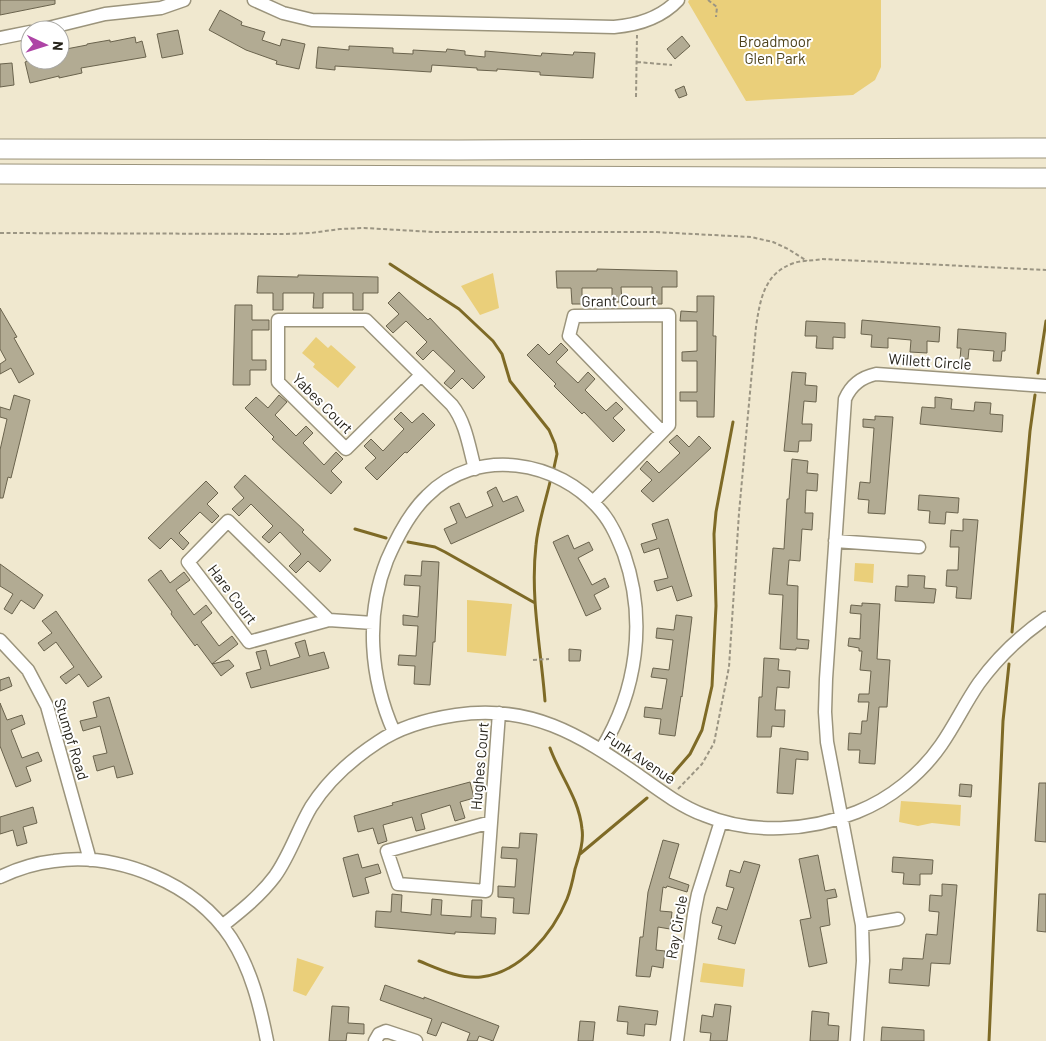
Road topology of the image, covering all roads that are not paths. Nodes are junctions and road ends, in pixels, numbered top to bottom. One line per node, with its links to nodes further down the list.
1 (184, 0): 4 (street)
2 (254, 0): 3 (street)
3 (678, 0)
4 (70, 23)
5 (20, 34): 6 (street)
6 (0, 38)
7 (1046, 148): 8 (highway)
8 (0, 149)
9 (0, 174): 10 (highway)
10 (1046, 178)
11 (421, 375): 11 (street, Yabes Court); 14 (street, Yabes Court)
12 (1046, 386): 16 (street, Willett Circle)
13 (662, 432): 13 (street, Grant Court); 15 (street, Grant Court)
14 (475, 469): 15 (street); 20 (street)
15 (593, 502): 24 (street)
16 (835, 541): 17 (street); 25 (street, Willett Circle)
17 (919, 547)
18 (1046, 618): 25 (street, Funk Avenue)
19 (329, 620): 19 (street, Hare Court); 20 (street, Hare Court)
20 (373, 623): 23 (street)
21 (0, 640): 28 (street, Stumpf Road)
22 (500, 713): 23 (street, Funk Avenue); 24 (street, Funk Avenue); 27 (street, Hughes Court)
23 (394, 732): 32 (street, Funk Avenue)
24 (601, 750): 26 (street, Funk Avenue)
25 (842, 818): 26 (street, Funk Avenue); 31 (street)
26 (721, 821): 36 (street, Ray Circle)
27 (491, 822): 27 (street, Hughes Court)
28 (90, 860): 29 (street); 32 (street)
29 (0, 877)
30 (898, 919): 31 (street)
31 (862, 925): 37 (street)
32 (222, 926): 33 (street)
33 (267, 1041)
34 (376, 1041): 35 (street)
35 (416, 1041)
36 (677, 1041)
37 (857, 1041)

